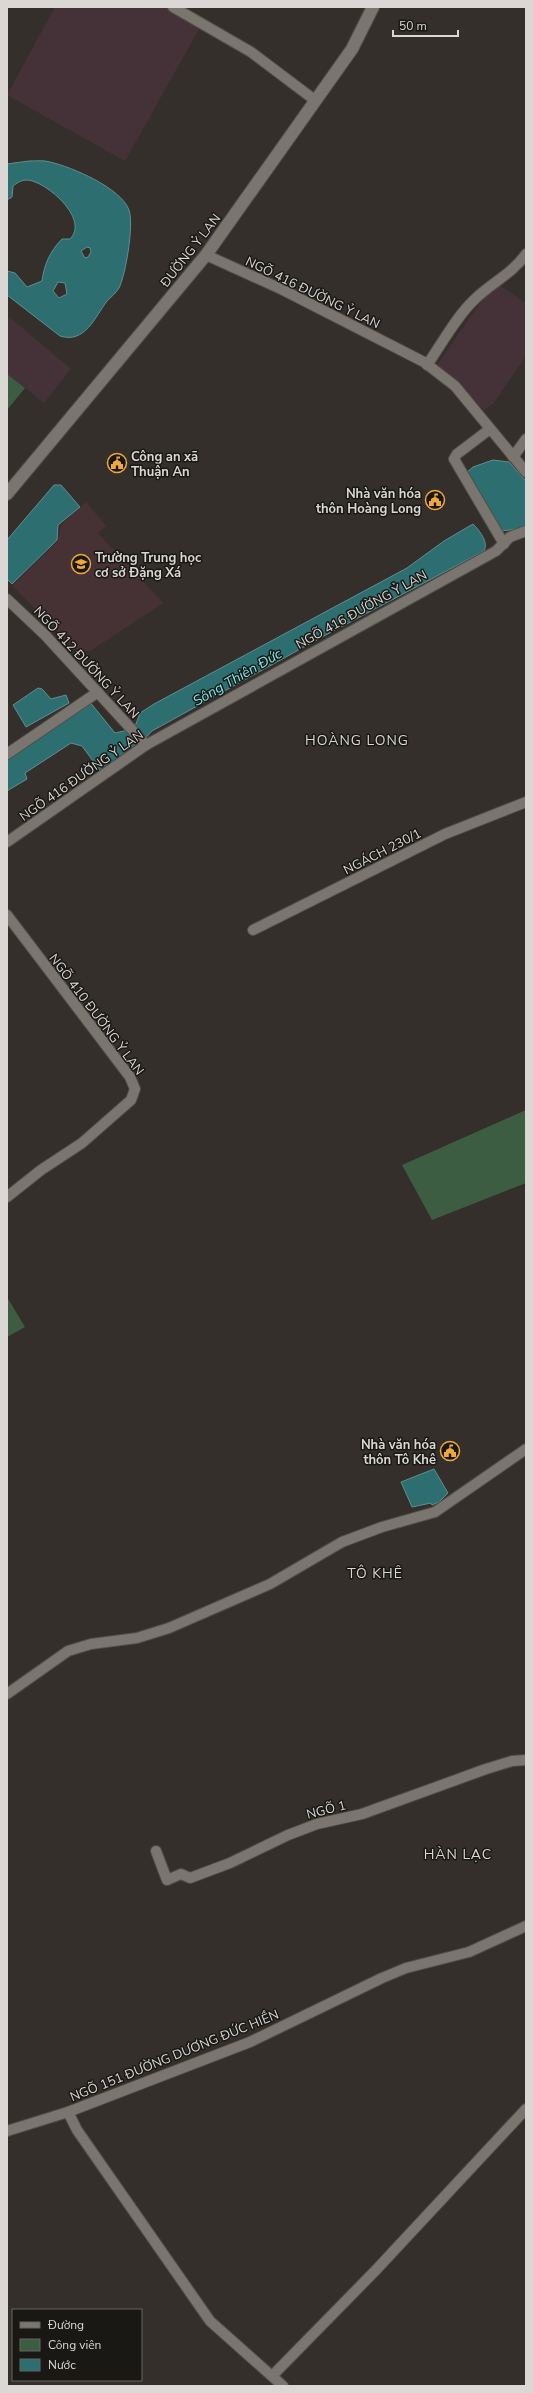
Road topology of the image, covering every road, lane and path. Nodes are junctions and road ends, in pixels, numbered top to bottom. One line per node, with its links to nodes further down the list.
1 (173, 7): 3 (street)
2 (373, 7): 3 (main road, ĐƯỜNG Ỷ LAN)
3 (316, 101): 5 (main road, ĐƯỜNG Ỷ LAN)
4 (526, 254): 6 (street)
5 (206, 255): 6 (street, NGÕ 416 ĐƯỜNG Ỷ LAN); 11 (main road, ĐƯỜNG Ỷ LAN)
6 (427, 365): 7 (street, NGÕ 416 ĐƯỜNG Ỷ LAN)
7 (490, 429): 9 (street, NGÕ 416 ĐƯỜNG Ỷ LAN); 13 (street)
8 (526, 439): 9 (street)
9 (513, 457): 10 (street, NGÕ 416 ĐƯỜNG Ỷ LAN)
10 (526, 472)
11 (7, 494)
12 (526, 531): 13 (street, NGÕ 416 ĐƯỜNG Ỷ LAN)
13 (504, 544): 16 (street, NGÕ 416 ĐƯỜNG Ỷ LAN)
14 (7, 599): 15 (street, NGÕ 412 ĐƯỜNG Ỷ LAN)
15 (98, 692): 16 (street, NGÕ 412 ĐƯỜNG Ỷ LAN); 17 (street)
16 (146, 745): 19 (street, NGÕ 416 ĐƯỜNG Ỷ LAN)
17 (7, 754)
18 (526, 802): 21 (street, NGÁCH 230/1)
19 (7, 842)
20 (7, 915): 22 (street, NGÕ 410 ĐƯỜNG Ỷ LAN)
21 (253, 930)
22 (7, 1197)
23 (526, 1449): 24 (street)
24 (7, 1694)
25 (526, 1760): 26 (street, NGÕ 1)
26 (156, 1851)
27 (526, 1926): 29 (street, NGÕ 151 ĐƯỜNG DƯƠNG ĐỨC HIỀN)
28 (526, 2110): 31 (street)
29 (68, 2112): 30 (street, NGÕ 151 ĐƯỜNG DƯƠNG ĐỨC HIỀN); 31 (street)
30 (7, 2131)
31 (272, 2376): 32 (street)
32 (283, 2386)

